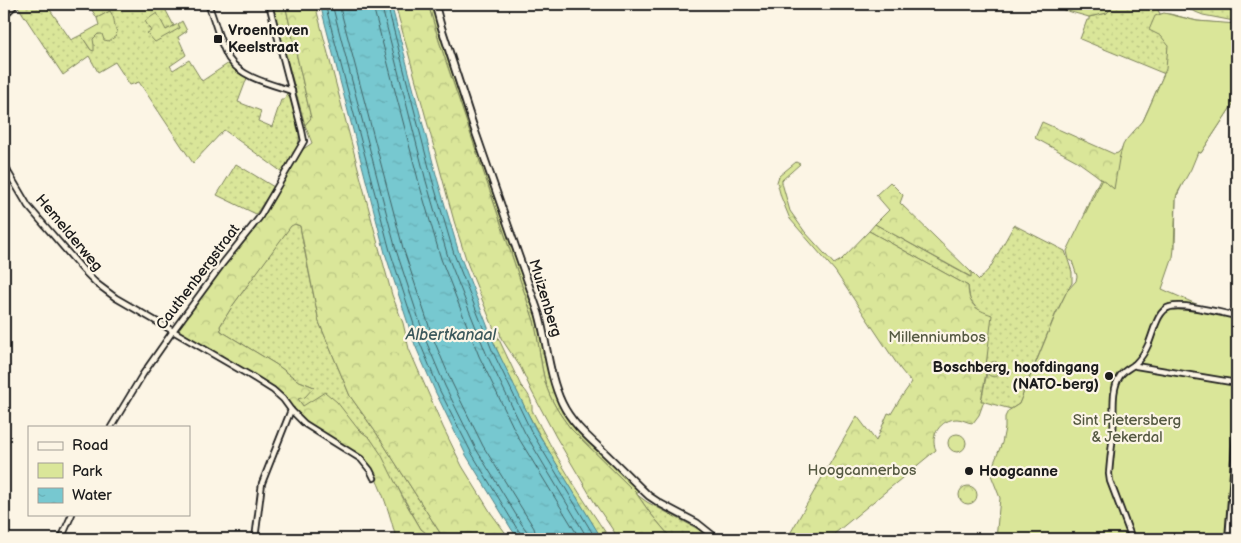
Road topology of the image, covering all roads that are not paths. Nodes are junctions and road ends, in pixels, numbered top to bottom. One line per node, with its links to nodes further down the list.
1 (16, 4): 5 (street)
2 (208, 4): 6 (street)
3 (269, 4): 6 (street)
4 (435, 4): 21 (street, Muizenberg)
5 (4, 16)
6 (292, 90): 11 (street, Cauthenbergstraat)
7 (4, 160): 8 (street, Hemelderweg)
8 (8, 172): 9 (street); 11 (street, Hemelderweg)
9 (4, 178)
10 (1237, 316): 12 (street)
11 (173, 331): 14 (street, Hemelderweg); 15 (street, Cauthenbergstraat)
12 (1134, 365): 13 (street); 22 (street)
13 (1237, 383)
14 (291, 410): 17 (street, Hemelderweg); 20 (street)
15 (112, 426)
16 (1237, 432): 23 (main road)
17 (374, 478)
18 (71, 516): 19 (street)
19 (61, 539)
20 (254, 539)
21 (717, 539)
22 (1132, 539)
23 (1229, 539)

